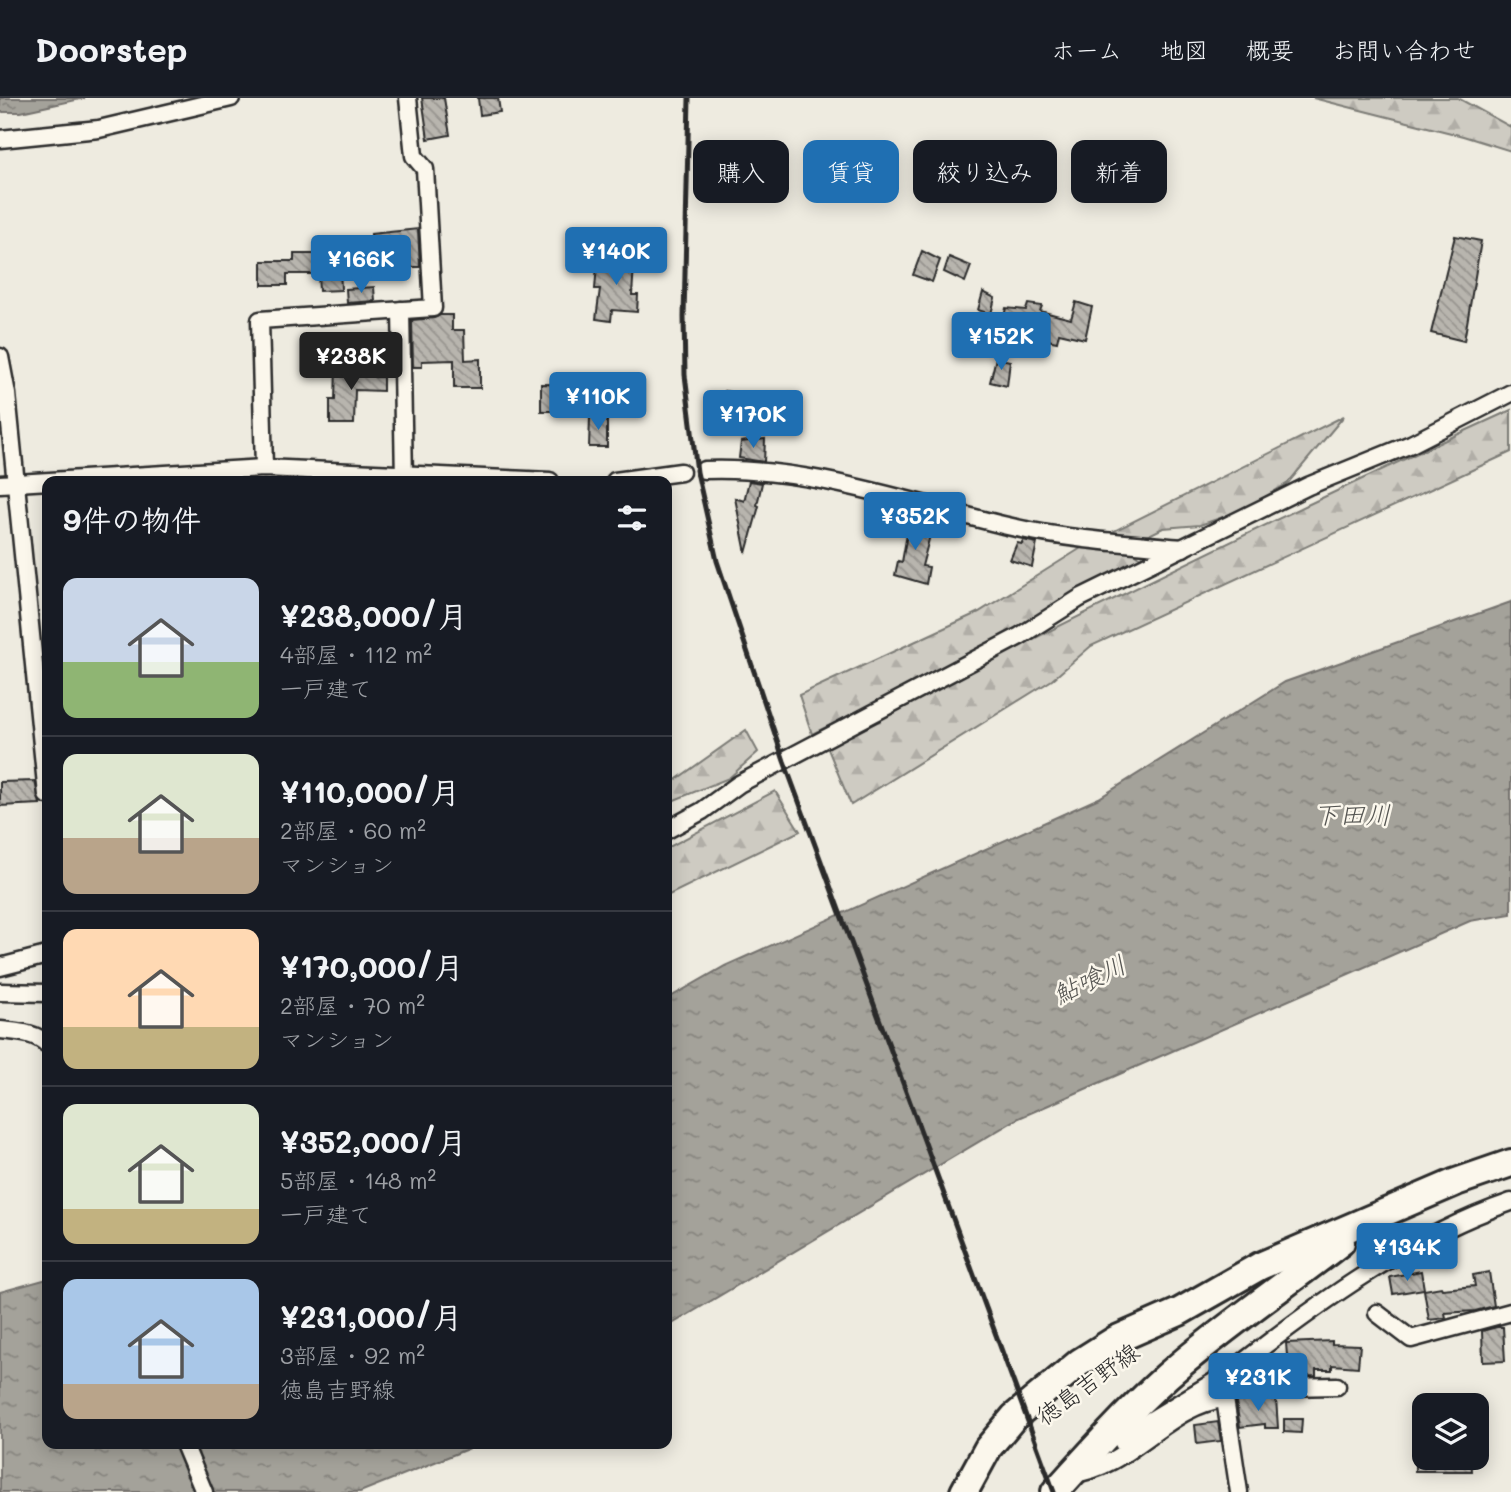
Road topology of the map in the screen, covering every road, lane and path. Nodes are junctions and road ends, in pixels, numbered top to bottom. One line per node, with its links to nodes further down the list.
1 (231, 98): 3 (street)
2 (408, 98): 4 (street)
3 (0, 139)
4 (401, 310): 7 (street); 12 (street)
5 (0, 356): 15 (street)
6 (1511, 393): 16 (street)
7 (264, 468): 10 (street); 11 (street)
8 (704, 470): 16 (street)
9 (681, 472): 13 (street)
10 (127, 476)
11 (388, 476)
12 (404, 476)
13 (652, 476)
14 (42, 481): 15 (street)
15 (7, 483): 17 (street)
16 (1183, 548): 18 (street)
17 (42, 743)
18 (672, 827)
19 (42, 957): 20 (street)
20 (0, 967)
21 (0, 992): 22 (street)
22 (42, 993)
23 (0, 1030): 24 (street)
24 (42, 1039)
25 (1511, 1163): 27 (main road, 徳島吉野線)
26 (1511, 1202): 31 (street)
27 (1376, 1216): 28 (main road, 徳島吉野線); 36 (main road, 徳島吉野線)
28 (1179, 1312): 38 (main road, 徳島吉野線); 39 (main road, 徳島吉野線)
29 (1377, 1312): 30 (street)
30 (1511, 1312)
31 (1233, 1370): 33 (street); 35 (street)
32 (1337, 1386): 33 (street)
33 (1228, 1394): 35 (street); 40 (street)
34 (186, 1449): 37 (street)
35 (1110, 1462): 36 (street)
36 (1063, 1483)
37 (204, 1492)
38 (964, 1492)
39 (974, 1492)
40 (1239, 1492)

